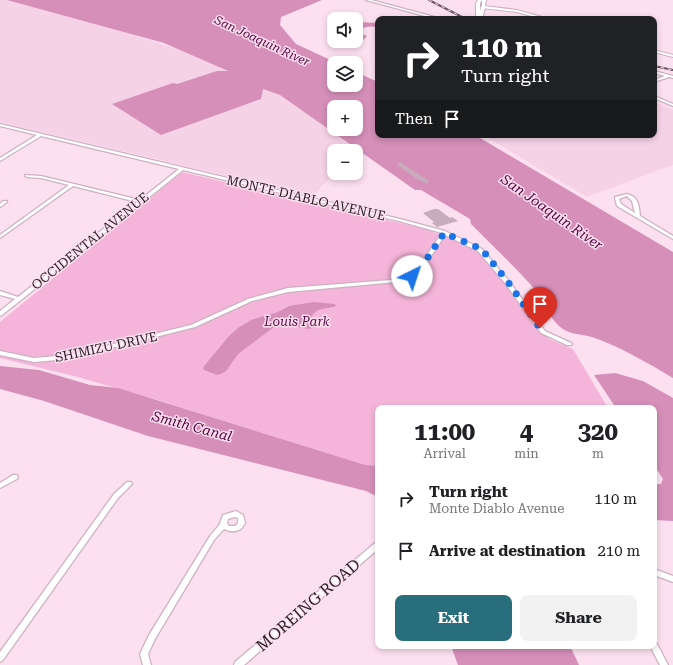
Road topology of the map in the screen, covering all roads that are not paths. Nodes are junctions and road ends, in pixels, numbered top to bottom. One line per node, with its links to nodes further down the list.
1 (368, 0): 6 (street)
2 (480, 0): 7 (street)
3 (484, 0): 5 (street)
4 (489, 1): 11 (street)
5 (483, 7): 8 (street); 9 (street); 10 (street)
6 (429, 16)
7 (479, 16)
8 (480, 16)
9 (484, 16)
10 (536, 16)
11 (540, 16)
12 (657, 52): 13 (street)
13 (673, 56)
14 (657, 73): 15 (street)
15 (668, 76): 16 (street); 17 (street)
16 (673, 77)
17 (657, 80)
18 (657, 98): 19 (street)
19 (673, 105)
20 (0, 125): 21 (street, MONTE DIABLO AVENUE)
21 (40, 135): 22 (street); 23 (street, MONTE DIABLO AVENUE)
22 (0, 160)
23 (181, 169): 26 (street, OCCIDENTAL AVENUE); 30 (street, MONTE DIABLO AVENUE)
24 (27, 176): 25 (street)
25 (72, 185): 26 (street); 31 (street)
26 (140, 201): 34 (street, OCCIDENTAL AVENUE)
27 (5, 202): 28 (street)
28 (0, 206)
29 (638, 216): 29 (street); 32 (street)
30 (444, 233): 36 (street, MONTE DIABLO AVENUE); 37 (street, SHIMIZU DRIVE)
31 (0, 237)
32 (673, 238)
33 (0, 293): 34 (street)
34 (19, 299): 35 (street, OCCIDENTAL AVENUE)
35 (0, 314)
36 (569, 344)
37 (0, 352)
38 (15, 476): 40 (street)
39 (129, 484): 46 (street)
40 (0, 486)
41 (224, 526): 47 (street)
42 (375, 548): 48 (street, MOREING ROAD)
43 (657, 573): 44 (street)
44 (673, 579)
45 (656, 649): 49 (street)
46 (0, 658)
47 (147, 665)
48 (238, 665)
49 (664, 665)

